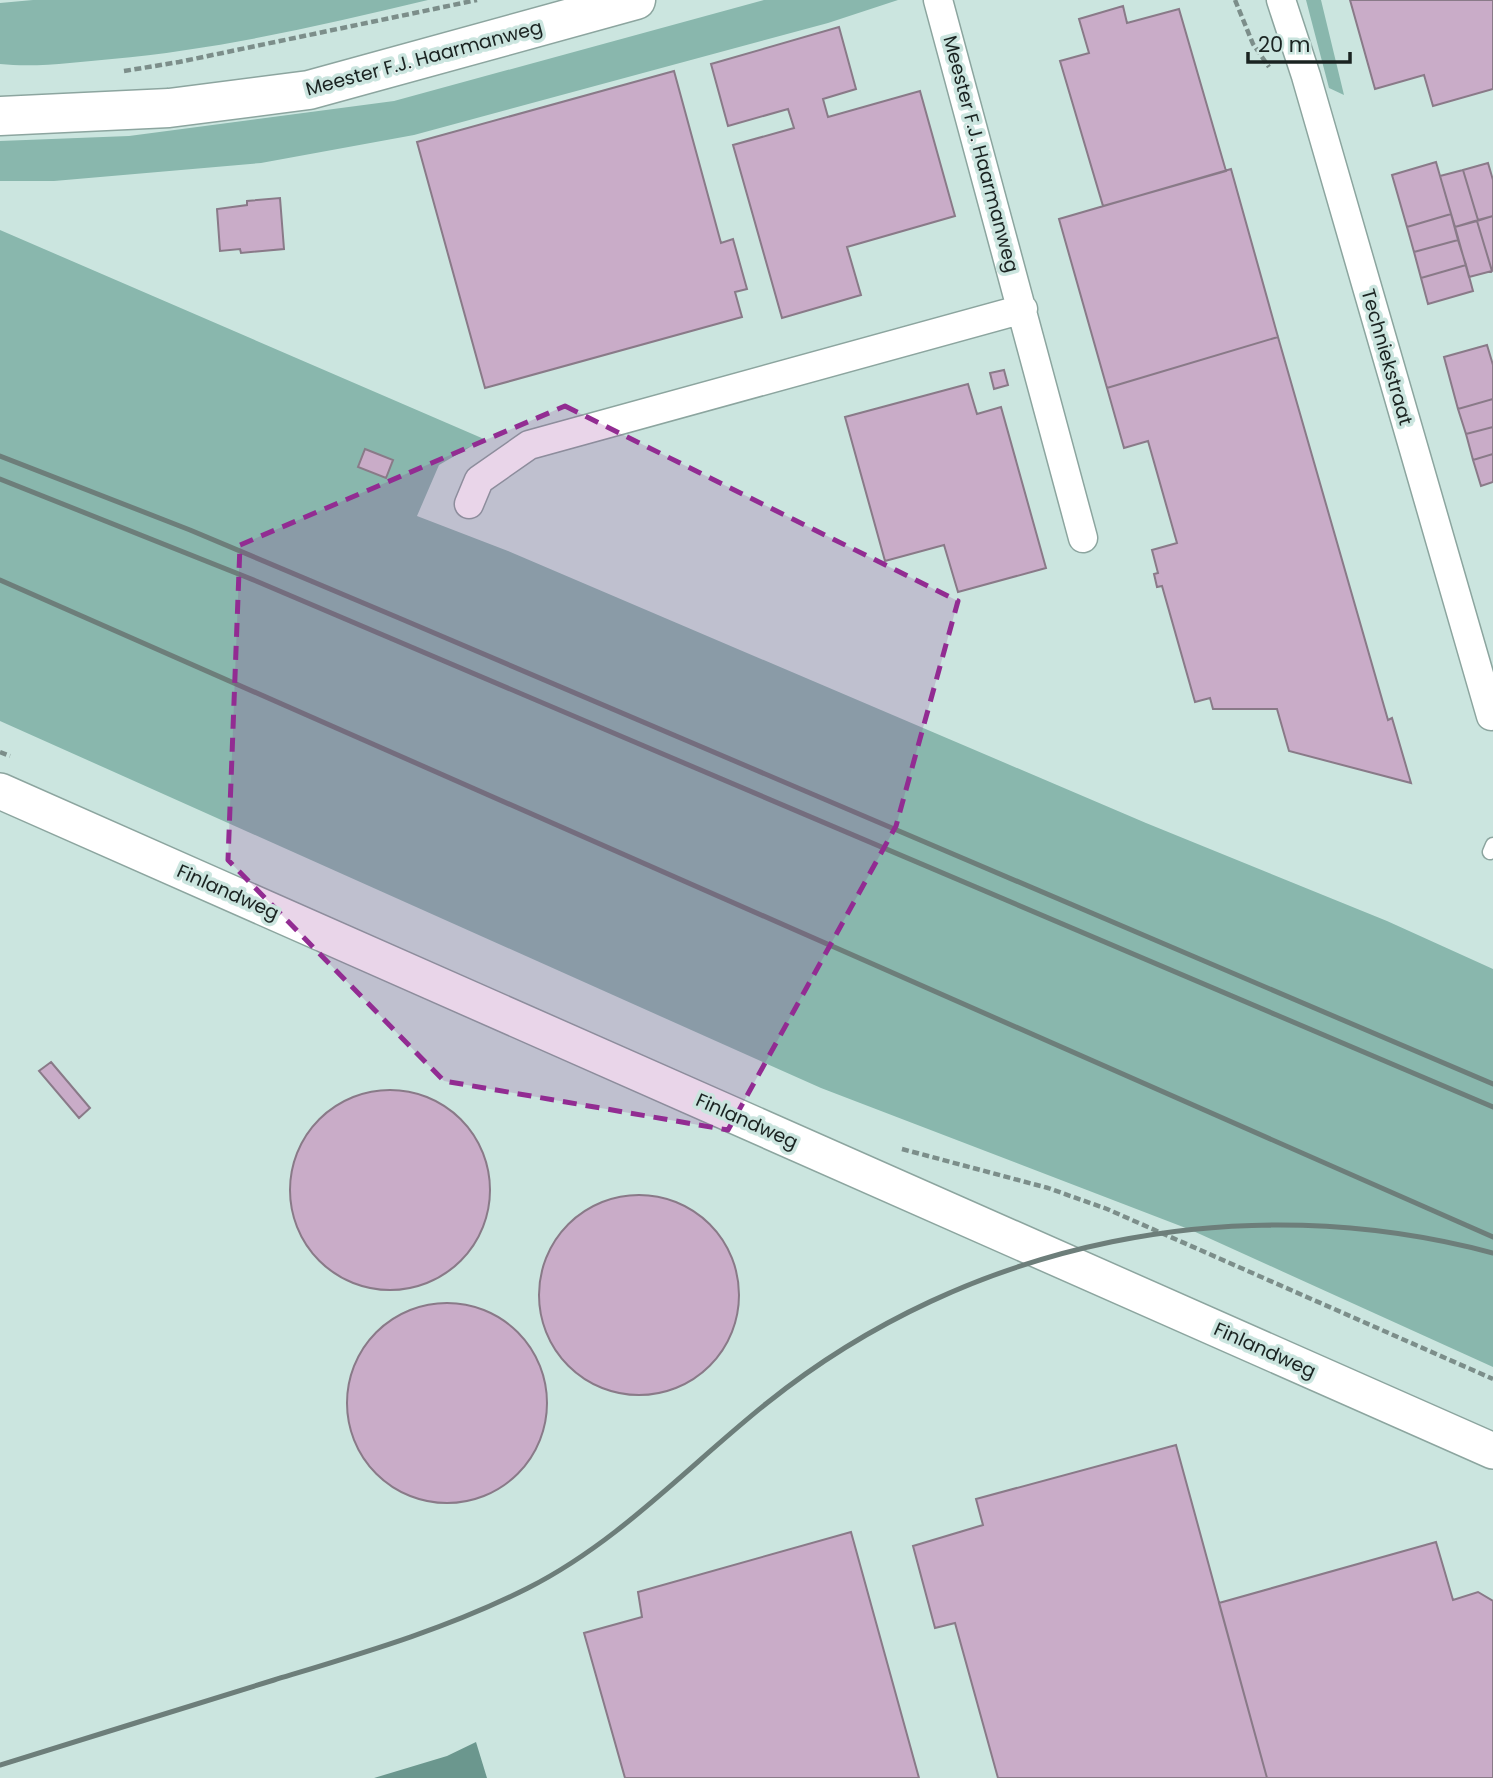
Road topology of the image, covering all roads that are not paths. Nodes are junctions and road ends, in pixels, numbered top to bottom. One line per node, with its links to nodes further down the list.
1 (636, 0): 4 (main road, Meester F.J. Haarmanweg)
2 (938, 0): 5 (street, Meester F.J. Haarmanweg)
3 (1281, 0): 8 (street, Techniekstraat)
4 (0, 116)
5 (1023, 309): 6 (street); 7 (street, Meester F.J. Haarmanweg)
6 (469, 504)
7 (1083, 538)
8 (1492, 718)
9 (0, 792): 10 (street, Finlandweg)
10 (1493, 1451)

